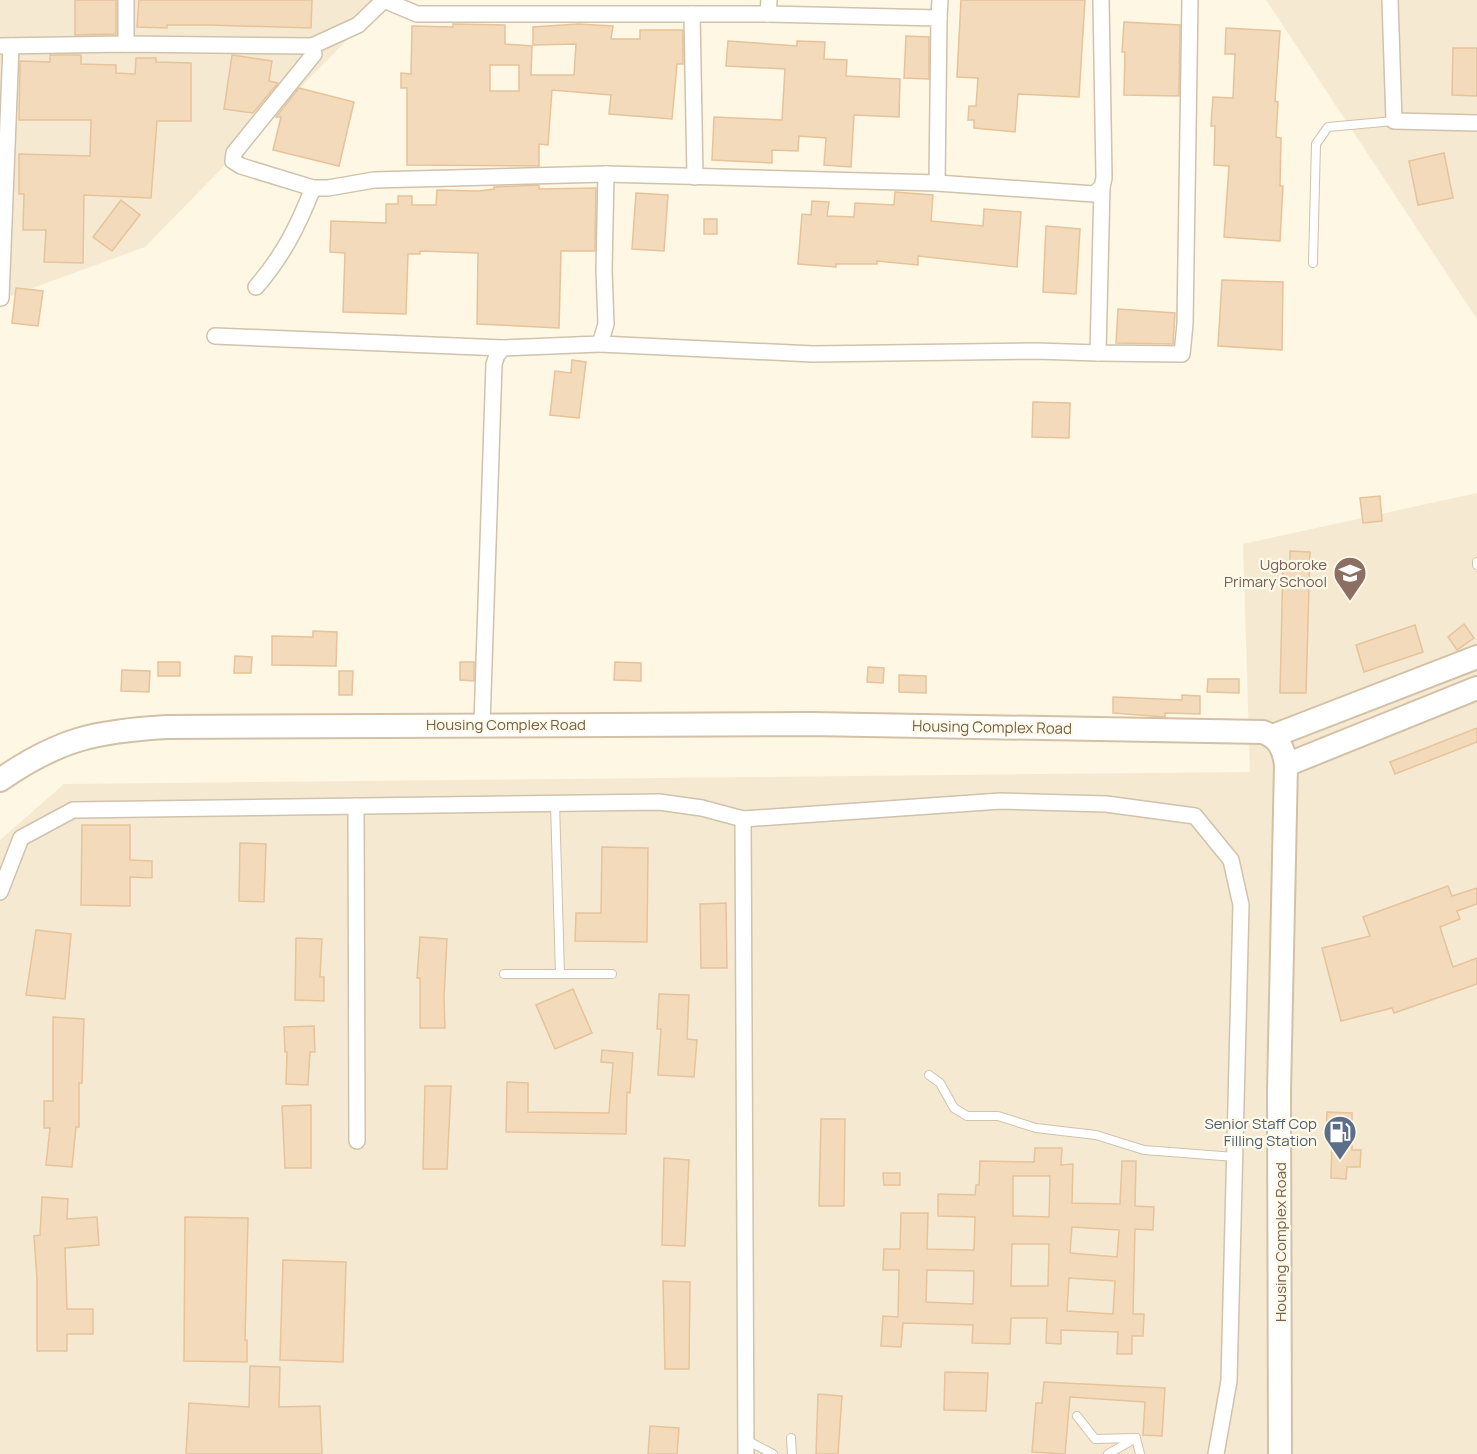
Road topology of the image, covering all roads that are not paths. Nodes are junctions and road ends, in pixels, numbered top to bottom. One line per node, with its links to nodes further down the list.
1 (126, 0): 10 (street)
2 (384, 0): 8 (street); 12 (street)
3 (940, 0): 9 (street)
4 (1101, 0): 18 (street)
5 (1190, 0): 26 (street)
6 (1390, 0): 13 (street)
7 (769, 7): 8 (street); 9 (street)
8 (692, 14): 16 (street)
9 (939, 18): 17 (street)
10 (126, 44): 11 (street); 12 (street)
11 (5, 46): 22 (street)
12 (312, 46): 19 (street)
13 (1394, 121): 14 (street); 20 (lane)
14 (1477, 123)
15 (606, 174): 16 (street); 19 (street); 24 (street)
16 (695, 177): 17 (street)
17 (937, 183): 18 (street)
18 (1102, 187): 26 (street)
19 (313, 188): 21 (street)
20 (1313, 263)
21 (256, 286)
22 (1, 298)
23 (215, 336): 25 (street)
24 (600, 344): 25 (street); 26 (street)
25 (504, 348): 29 (street)
26 (1098, 353)
27 (1477, 657): 30 (street)
28 (1477, 688): 31 (street)
29 (483, 724): 30 (street, Housing Complex Road); 32 (street, Housing Complex Road)
30 (1273, 736): 31 (street, Housing Complex Road)
31 (1286, 765): 52 (street, Housing Complex Road)
32 (0, 780)
33 (555, 803): 34 (street); 35 (street); 38 (lane)
34 (356, 806): 36 (street); 41 (street)
35 (743, 819): 42 (street); 46 (street)
36 (0, 892)
37 (504, 974): 38 (lane)
38 (560, 974): 39 (lane)
39 (612, 974)
40 (929, 1075): 42 (lane)
41 (357, 1141)
42 (1235, 1157): 51 (street)
43 (1077, 1416): 45 (lane)
44 (791, 1438): 48 (lane)
45 (1136, 1438): 49 (lane); 50 (lane)
46 (746, 1447): 47 (lane)
47 (773, 1454)
48 (792, 1454)
49 (1108, 1454)
50 (1140, 1454)
51 (1216, 1454)
52 (1280, 1454)

